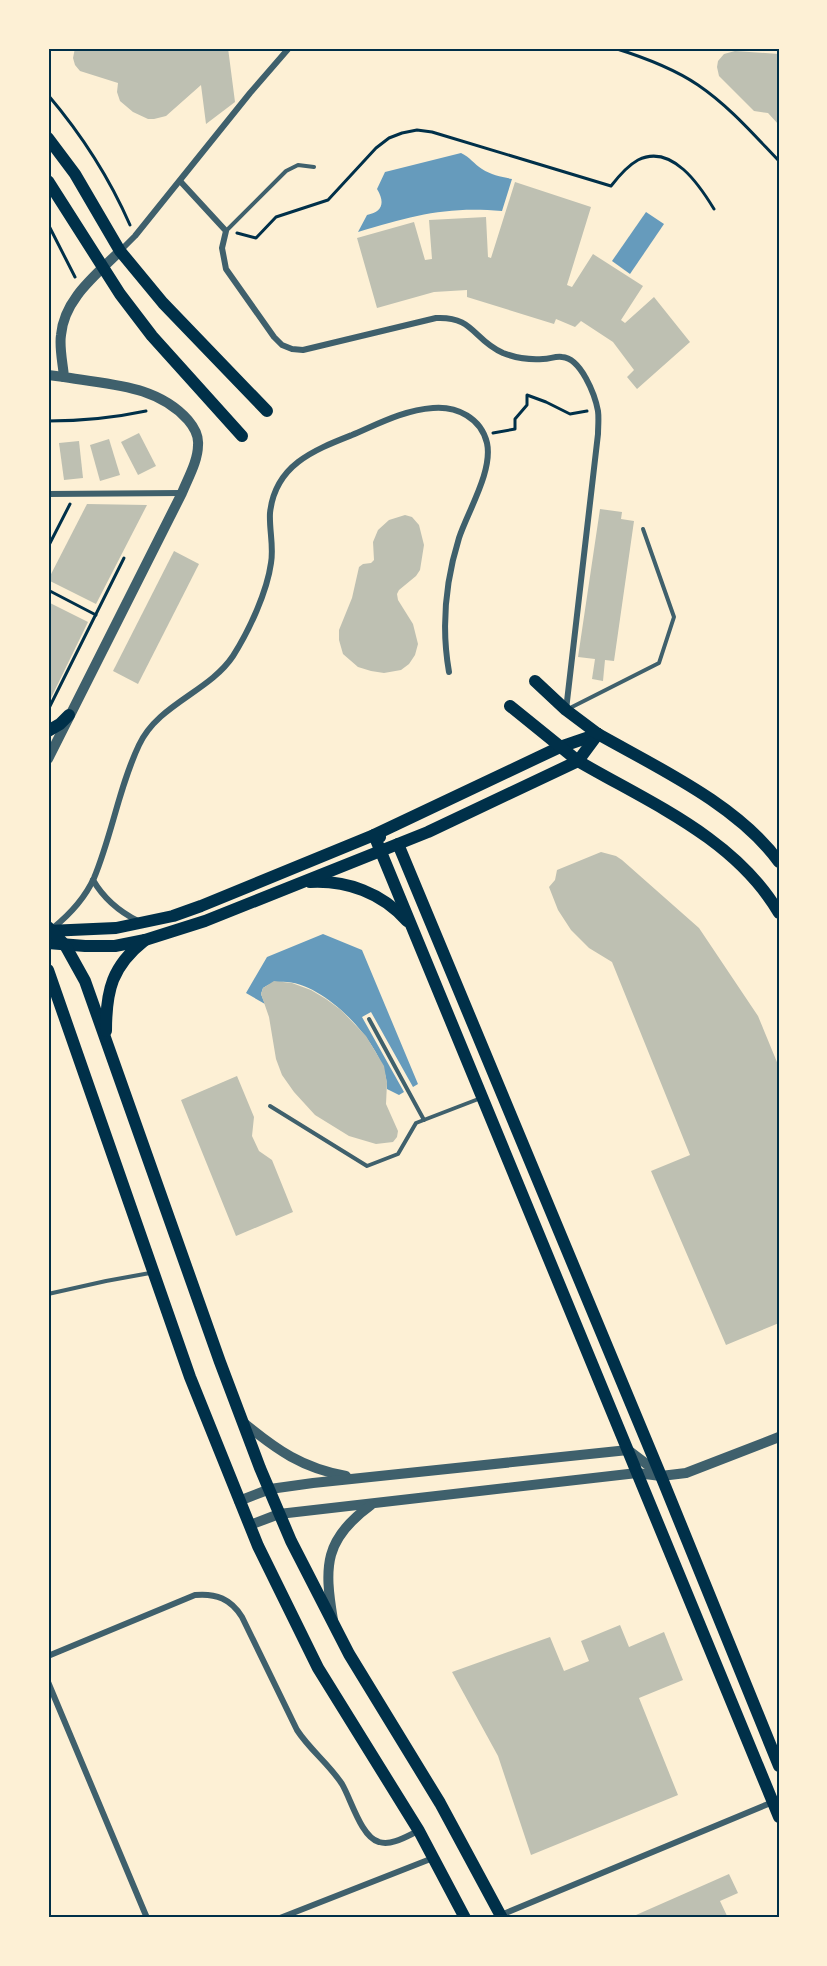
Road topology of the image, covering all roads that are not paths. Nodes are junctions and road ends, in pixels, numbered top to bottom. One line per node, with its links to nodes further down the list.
1 (289, 48): 5 (street)
2 (48, 138): 7 (main road)
3 (314, 167): 6 (lane)
4 (48, 181): 8 (main road)
5 (180, 181): 6 (street); 7 (street)
6 (226, 231): 19 (street)
7 (120, 251): 8 (street); 11 (main road)
8 (103, 268): 10 (street); 12 (main road)
9 (48, 375): 10 (street)
10 (64, 377): 13 (street)
11 (267, 411)
12 (242, 436)
13 (182, 493): 14 (street); 20 (street)
14 (48, 494)
15 (643, 528): 19 (lane)
16 (448, 672): 30 (street)
17 (535, 681): 19 (main road)
18 (510, 706): 23 (main road)
19 (566, 710): 22 (main road)
20 (69, 715): 21 (main road); 24 (street)
21 (48, 731)
22 (598, 734): 23 (main road); 25 (main road); 29 (main road)
23 (560, 747): 25 (main road); 26 (main road)
24 (48, 759)
25 (578, 761): 27 (main road); 32 (main road)
26 (374, 835): 27 (main road); 28 (main road); 33 (main road)
27 (398, 844): 28 (main road); 51 (main road)
28 (381, 851): 31 (main road); 34 (main road)
29 (779, 862)
30 (93, 880): 33 (street); 35 (street)
31 (299, 883): 34 (main road); 36 (main road)
32 (779, 914)
33 (143, 923): 35 (main road)
34 (411, 927): 42 (main road)
35 (49, 929): 38 (main road)
36 (145, 940): 38 (main road); 41 (main road)
37 (48, 943): 38 (main road)
38 (66, 945): 41 (main road)
39 (48, 970): 45 (main road)
40 (369, 1019): 44 (lane)
41 (107, 1041): 47 (main road)
42 (482, 1097): 44 (lane); 49 (main road)
43 (270, 1106): 44 (lane)
44 (424, 1120)
45 (154, 1273): 46 (lane); 54 (main road)
46 (48, 1294)
47 (244, 1424): 52 (street); 53 (main road)
48 (779, 1437): 51 (street)
49 (628, 1450): 50 (main road); 51 (street); 52 (street)
50 (637, 1473): 51 (street); 55 (street); 62 (main road)
51 (661, 1476): 61 (main road)
52 (358, 1478): 53 (street)
53 (270, 1490): 54 (street); 56 (main road)
54 (240, 1501): 57 (main road)
55 (372, 1504): 56 (street); 58 (street)
56 (279, 1514): 57 (street); 58 (main road)
57 (250, 1525): 64 (main road)
58 (334, 1626): 66 (main road)
59 (48, 1656): 64 (street)
60 (48, 1682): 67 (street)
61 (779, 1766)
62 (773, 1802): 63 (main road); 66 (street)
63 (779, 1817)
64 (419, 1830): 65 (main road)
65 (434, 1858): 68 (street); 69 (main road)
66 (501, 1916)
67 (147, 1918)
68 (280, 1918)
69 (465, 1918)

